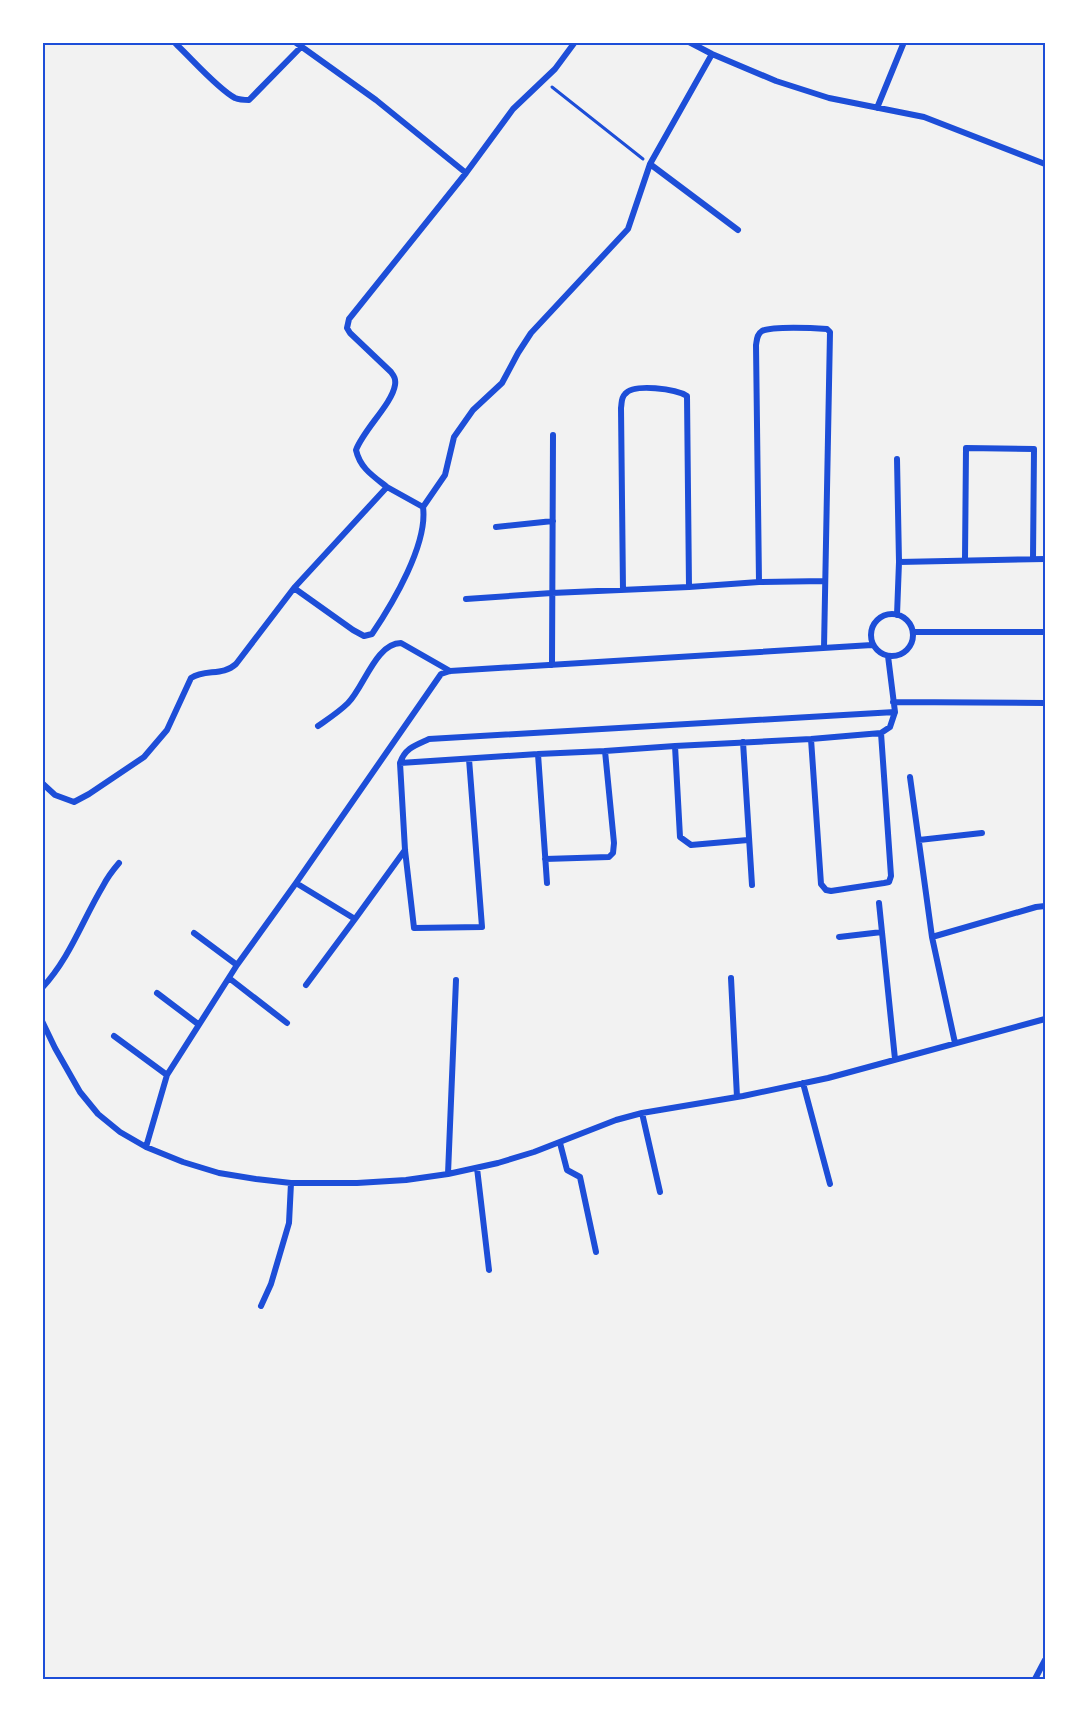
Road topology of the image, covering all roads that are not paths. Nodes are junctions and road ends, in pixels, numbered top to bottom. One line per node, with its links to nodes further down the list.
1 (575, 42): 10 (street)
2 (689, 42): 6 (street)
3 (904, 42): 7 (street)
4 (177, 43): 5 (street)
5 (298, 44): 10 (street)
6 (712, 54): 7 (street); 8 (street)
7 (877, 108): 9 (street)
8 (650, 164): 11 (street); 15 (street)
9 (1045, 164)
10 (466, 173): 14 (street)
11 (738, 230)
12 (553, 435): 16 (street)
13 (897, 459): 21 (street)
14 (387, 487): 15 (street); 25 (street)
15 (423, 507): 25 (street)
16 (553, 521): 17 (street); 27 (street)
17 (496, 527)
18 (1033, 559): 19 (street); 20 (street); 20 (street)
19 (1045, 559)
20 (964, 560): 21 (street)
21 (899, 562): 29 (street)
22 (825, 581): 23 (street); 23 (street); 33 (street)
23 (759, 582): 24 (street)
24 (689, 587): 26 (street); 26 (street)
25 (294, 588): 50 (street)
26 (622, 590): 27 (street)
27 (552, 593): 28 (street); 35 (street)
28 (466, 599)
29 (897, 615): 30 (street); 32 (street)
30 (913, 632): 31 (street); 34 (street)
31 (1045, 632)
32 (872, 645): 33 (street); 34 (street)
33 (824, 648): 35 (street)
34 (888, 656): 37 (street)
35 (552, 665): 36 (street)
36 (450, 671): 40 (street); 57 (street)
37 (893, 702): 38 (street); 39 (street)
38 (1045, 703)
39 (895, 712): 41 (street); 48 (street)
40 (318, 726)
41 (881, 733): 42 (street); 42 (street)
42 (811, 739): 43 (street)
43 (743, 742): 44 (street); 52 (street)
44 (675, 746): 45 (street); 52 (street)
45 (605, 752): 46 (street); 55 (street)
46 (538, 754): 47 (street); 55 (street)
47 (469, 759): 48 (street); 54 (street)
48 (400, 763): 54 (street)
49 (910, 777): 53 (street)
50 (42, 783)
51 (982, 833): 53 (street)
52 (748, 840): 59 (street)
53 (919, 840): 66 (street)
54 (405, 850): 62 (street)
55 (545, 859): 58 (street)
56 (119, 863): 72 (street)
57 (296, 883): 62 (street); 67 (street)
58 (547, 883)
59 (752, 885)
60 (879, 903): 63 (street)
61 (1045, 906): 66 (street)
62 (355, 919): 71 (street)
63 (882, 932): 65 (street); 80 (street)
64 (194, 933): 67 (street)
65 (839, 937)
66 (932, 938): 79 (street)
67 (237, 965): 68 (street)
68 (229, 978): 76 (street); 77 (street)
69 (730, 978): 83 (street)
70 (456, 980): 88 (street)
71 (306, 986)
72 (42, 988)
73 (157, 993): 77 (street)
74 (1045, 1019): 79 (street)
75 (42, 1021): 86 (street)
76 (287, 1023)
77 (198, 1024): 81 (street)
78 (114, 1036): 81 (street)
79 (955, 1043): 80 (street)
80 (895, 1059): 82 (street)
81 (166, 1075): 86 (street)
82 (803, 1083): 83 (street); 90 (street)
83 (737, 1097): 84 (street)
84 (642, 1113): 85 (street); 91 (street)
85 (560, 1143): 87 (street); 92 (street)
86 (146, 1147): 89 (street)
87 (477, 1168): 88 (street); 93 (street)
88 (448, 1174): 89 (street)
89 (291, 1183): 94 (street)
90 (830, 1184)
91 (660, 1192)
92 (596, 1252)
93 (489, 1270)
94 (261, 1306)
95 (1045, 1660): 96 (street)
96 (1035, 1679)

